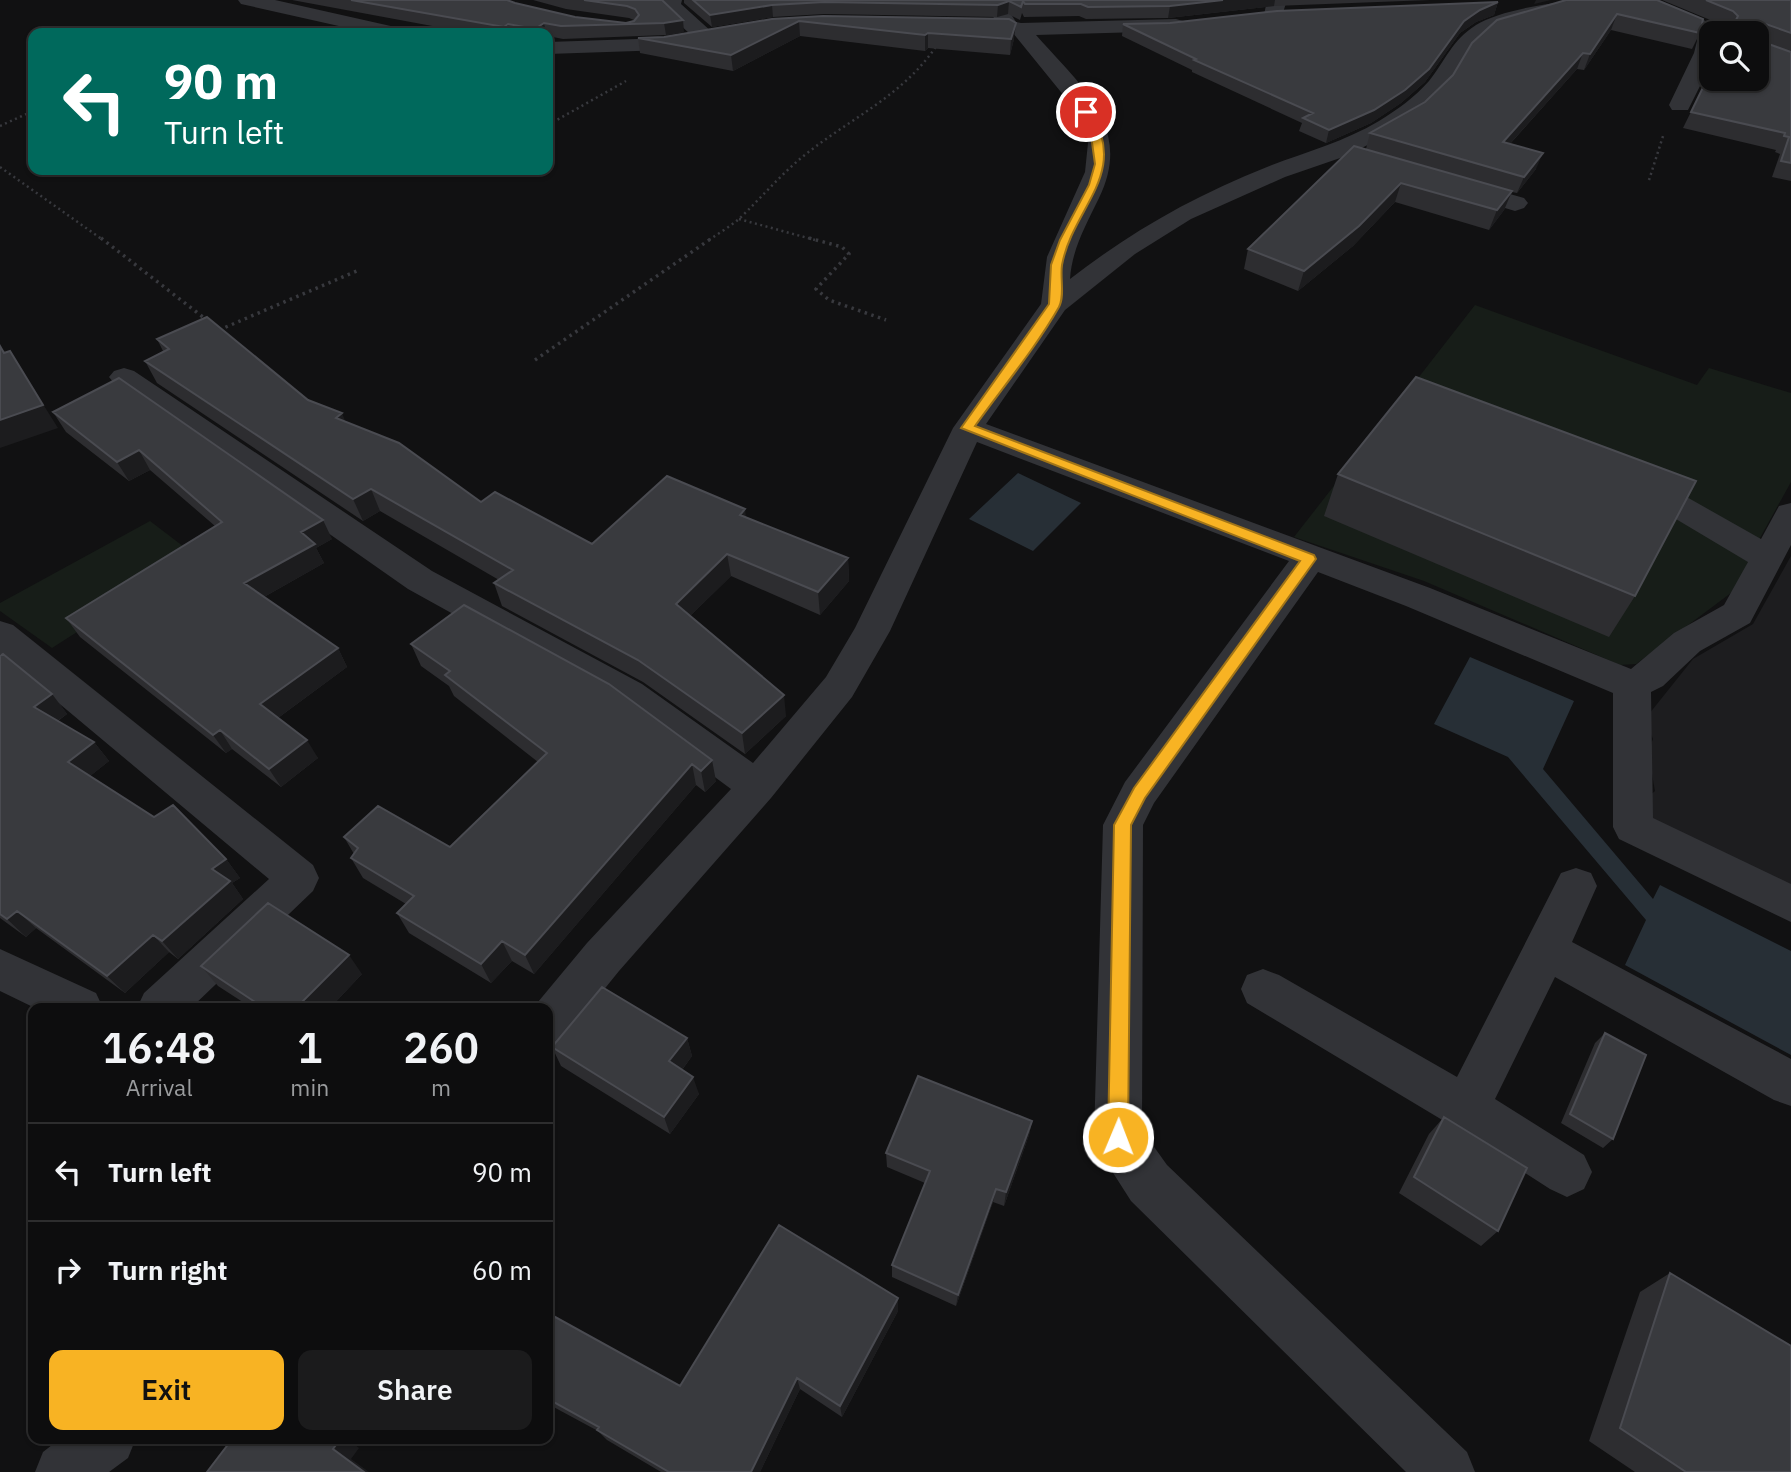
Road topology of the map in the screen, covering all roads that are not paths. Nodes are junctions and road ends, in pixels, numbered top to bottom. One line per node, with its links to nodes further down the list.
1 (248, 0): 12 (street)
2 (339, 0): 12 (street)
3 (672, 0): 20 (street)
4 (992, 0): 17 (street)
5 (1177, 0): 17 (street)
6 (1584, 0): 10 (street)
7 (1637, 0): 16 (street)
8 (1489, 6): 10 (street)
9 (1276, 7): 11 (street); 13 (street)
10 (1552, 9): 24 (street)
11 (1301, 14)
12 (314, 15): 18 (street)
13 (1250, 17)
14 (616, 25): 20 (street)
15 (948, 26): 17 (street)
16 (1699, 26)
17 (1015, 27): 28 (street)
18 (374, 28)
19 (733, 32): 20 (street)
20 (706, 37): 21 (street)
21 (553, 48)
22 (1699, 65): 23 (street)
23 (1680, 105)
24 (1338, 151): 25 (street); 28 (street)
25 (1376, 162)
26 (1439, 181): 27 (street)
27 (1515, 203)
28 (1055, 304): 30 (street)
29 (124, 377): 37 (street)
30 (968, 428): 34 (street); 37 (street)
31 (1626, 476): 33 (street)
32 (1791, 514): 33 (street)
33 (1767, 558): 36 (street)
34 (1309, 559): 36 (street); 51 (street)
35 (0, 634): 44 (street)
36 (1632, 685): 39 (street)
37 (757, 786): 45 (street)
38 (1576, 886): 40 (street)
39 (1791, 904)
40 (1546, 950): 46 (street); 47 (street)
41 (0, 969): 43 (street)
42 (1263, 989): 47 (street)
43 (70, 1003)
44 (165, 1003)
45 (553, 1018)
46 (1791, 1084)
47 (1466, 1108): 48 (street)
48 (1567, 1172)
49 (100, 1444): 50 (street)
50 (63, 1472)
51 (1447, 1472)

